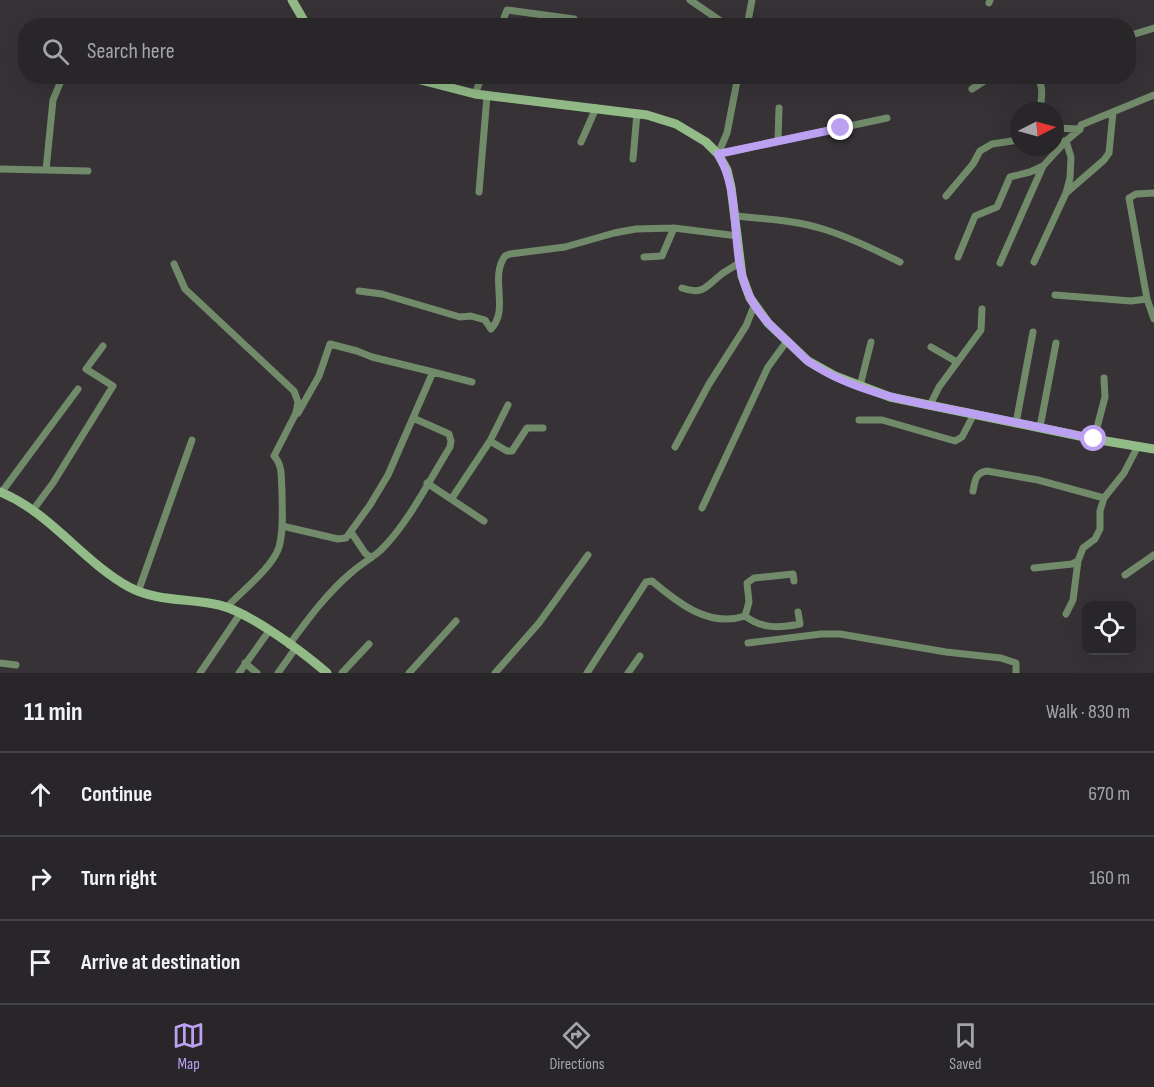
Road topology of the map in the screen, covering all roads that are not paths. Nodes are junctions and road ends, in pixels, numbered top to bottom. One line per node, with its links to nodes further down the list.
1 (292, 0): 4 (street)
2 (690, 0): 7 (street)
3 (752, 0): 8 (street)
4 (302, 18)
5 (504, 18): 6 (street)
6 (567, 18)
7 (716, 18)
8 (749, 18)
9 (1154, 28): 10 (street)
10 (1136, 34)
11 (60, 84): 37 (street)
12 (436, 84): 18 (street)
13 (479, 84): 18 (street)
14 (736, 84): 33 (street)
15 (980, 84): 17 (street)
16 (1041, 84): 21 (street)
17 (972, 89)
18 (475, 94): 20 (street)
19 (1154, 95): 24 (street)
20 (487, 96): 22 (street); 39 (street)
21 (1041, 102)
22 (596, 108): 25 (street); 32 (street)
23 (779, 108): 29 (street)
24 (1113, 112): 28 (street); 40 (street)
25 (637, 113): 33 (street); 34 (street)
26 (887, 118): 29 (street)
27 (1064, 128): 28 (street)
28 (1080, 129): 31 (street)
29 (778, 140): 33 (street)
30 (1010, 141): 42 (street)
31 (1066, 141): 35 (street); 40 (street)
32 (581, 142)
33 (718, 154): 43 (street)
34 (633, 159)
35 (1043, 166): 47 (street); 50 (street)
36 (0, 169): 37 (street)
37 (46, 170): 38 (street)
38 (88, 171)
39 (479, 192)
40 (1066, 193): 51 (street)
41 (1154, 193): 54 (street)
42 (946, 196)
43 (736, 216): 45 (street); 49 (street)
44 (674, 228): 45 (street); 46 (street); 56 (street)
45 (738, 236): 48 (street)
46 (644, 257)
47 (958, 257)
48 (740, 262): 55 (street); 59 (street)
49 (900, 262)
50 (1000, 262)
51 (1034, 262)
52 (174, 264): 88 (street)
53 (1154, 283): 54 (street)
54 (1145, 285): 58 (street)
55 (682, 288)
56 (359, 291)
57 (1055, 295): 58 (street)
58 (1147, 299): 61 (street)
59 (754, 306): 63 (street); 86 (street)
60 (982, 309): 68 (street)
61 (1154, 319)
62 (1033, 332): 79 (street)
63 (788, 341): 72 (street); 94 (street)
64 (871, 342): 72 (street)
65 (1056, 343): 80 (street)
66 (103, 346): 95 (street)
67 (931, 347): 68 (street)
68 (957, 362): 75 (street)
69 (433, 372): 71 (street); 77 (street); 88 (street)
70 (1104, 378): 82 (street)
71 (472, 382)
72 (860, 386): 75 (street)
73 (78, 388): 91 (street)
74 (508, 405): 84 (street)
75 (930, 405): 76 (street)
76 (974, 414): 78 (street); 79 (street)
77 (413, 418): 89 (street); 98 (street)
78 (859, 420)
79 (1016, 423): 80 (street)
80 (1040, 427): 82 (street)
81 (543, 428): 84 (street)
82 (1094, 439): 85 (street)
83 (192, 440): 106 (street)
84 (490, 441): 92 (street)
85 (1138, 446): 87 (street); 93 (street)
86 (675, 447)
87 (1154, 448)
88 (278, 460): 97 (street)
89 (427, 483): 92 (street); 101 (street)
90 (973, 491): 93 (street)
91 (1, 493): 95 (street)
92 (452, 498): 96 (street)
93 (1104, 498): 102 (street)
94 (702, 508)
95 (33, 510): 106 (street)
96 (484, 520)
97 (282, 526): 98 (street); 107 (street)
98 (351, 532): 101 (street)
99 (588, 555): 128 (street)
100 (1154, 555): 104 (street)
101 (371, 558): 116 (street)
102 (1078, 561): 103 (street); 110 (street)
103 (1034, 568)
104 (1125, 575)
105 (794, 581): 111 (street)
106 (138, 592): 107 (street)
107 (227, 607): 109 (street)
108 (798, 612): 111 (street)
109 (240, 614): 113 (street); 121 (street)
110 (1066, 614)
111 (745, 616): 129 (street)
112 (456, 621): 127 (street)
113 (269, 631): 116 (street); 119 (street)
114 (369, 644): 126 (street)
115 (748, 644): 131 (street)
116 (292, 647): 124 (street); 125 (street)
117 (640, 656): 130 (street)
118 (0, 663): 120 (street)
119 (245, 663): 122 (street); 123 (street)
120 (16, 665)
121 (200, 673)
122 (239, 673)
123 (257, 673)
124 (278, 673)
125 (327, 673)
126 (342, 673)
127 (409, 673)
128 (495, 673)
129 (587, 673)
130 (628, 673)
131 (1016, 673)

